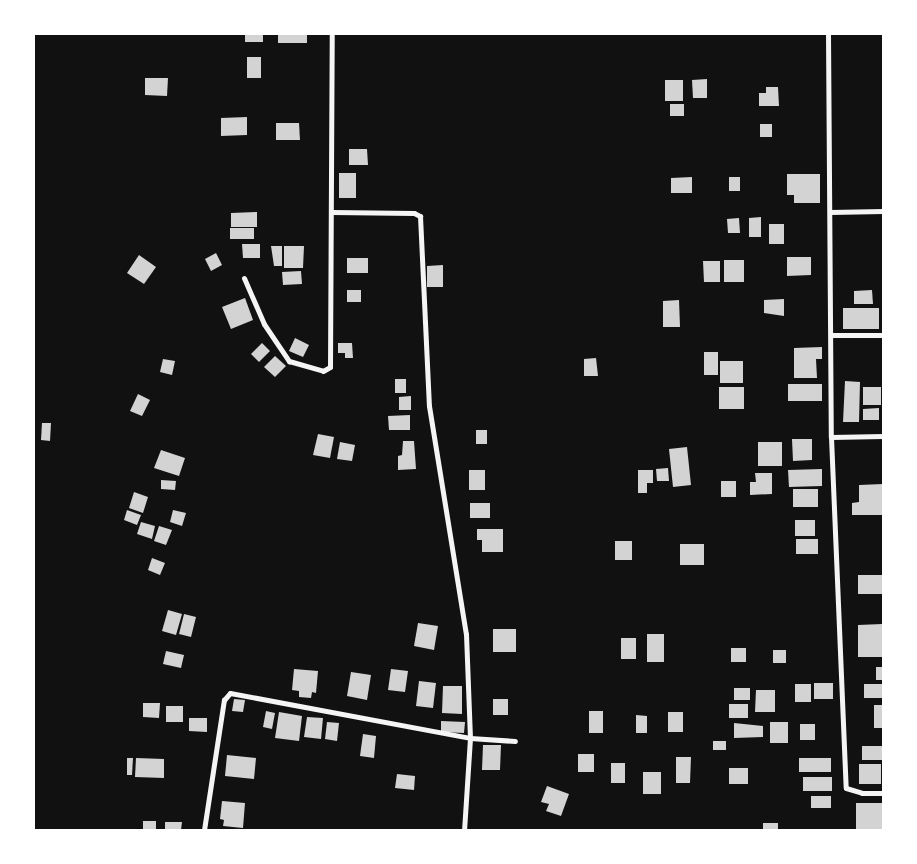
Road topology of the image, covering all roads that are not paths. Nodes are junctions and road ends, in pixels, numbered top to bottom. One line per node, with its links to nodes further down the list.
1 (332, 34): 4 (street)
2 (828, 34): 5 (street)
3 (883, 211): 5 (street)
4 (332, 212): 6 (street); 11 (street)
5 (830, 212): 7 (street)
6 (244, 278)
7 (832, 335): 8 (street); 10 (street)
8 (883, 335)
9 (883, 436): 10 (street)
10 (832, 437): 13 (street)
11 (470, 738): 12 (street); 14 (street); 15 (street)
12 (515, 741)
13 (883, 793)
14 (204, 830)
15 (464, 830)

